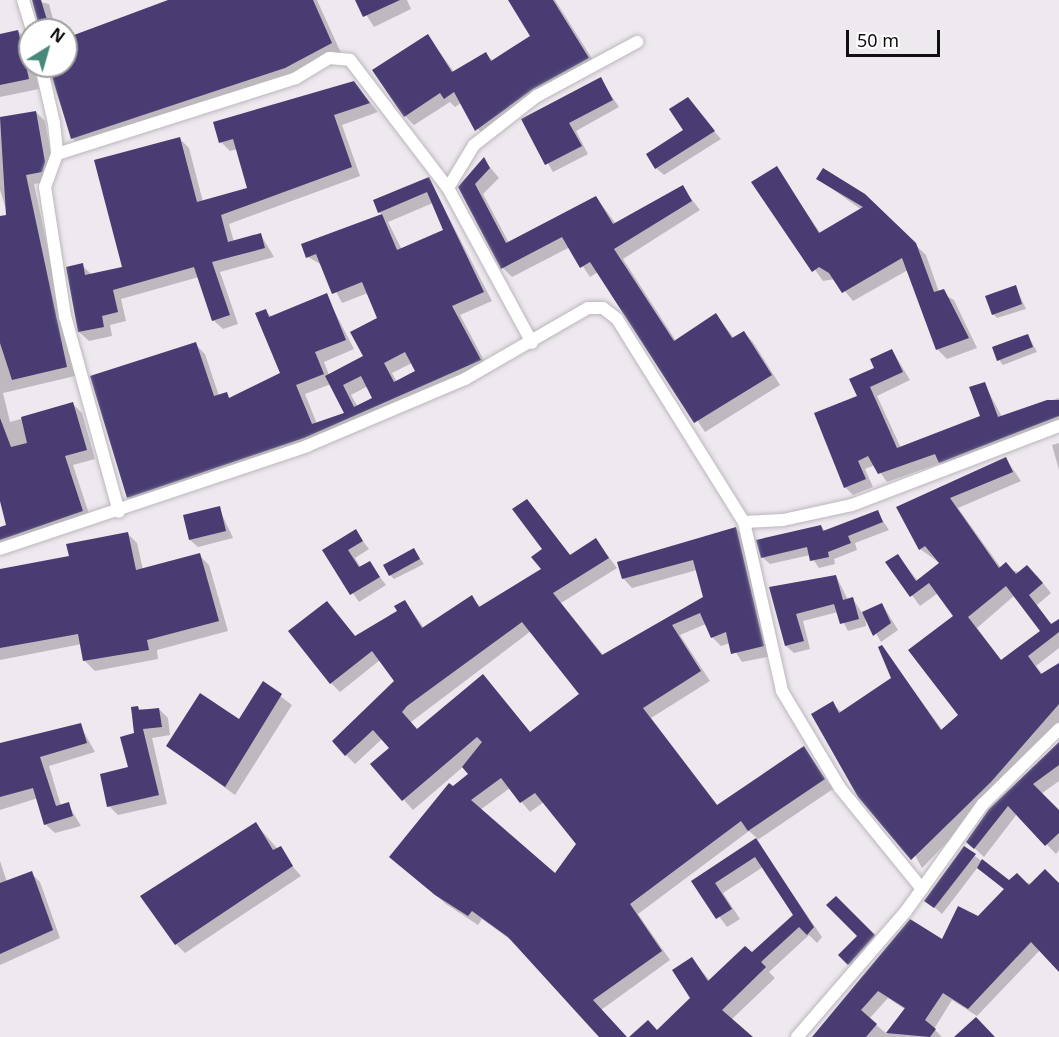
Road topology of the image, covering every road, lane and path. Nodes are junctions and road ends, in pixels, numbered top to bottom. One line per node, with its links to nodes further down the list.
1 (22, 0): 2 (street)
2 (28, 18)
3 (637, 42): 6 (street)
4 (43, 78): 5 (street)
5 (57, 154): 6 (street); 9 (street)
6 (448, 188): 7 (street)
7 (532, 343): 9 (street); 10 (street)
8 (1059, 426): 10 (street)
9 (119, 512): 11 (street)
10 (744, 522): 13 (street)
11 (0, 549)
12 (1059, 729): 13 (street)
13 (922, 889): 14 (street)
14 (797, 1037)

